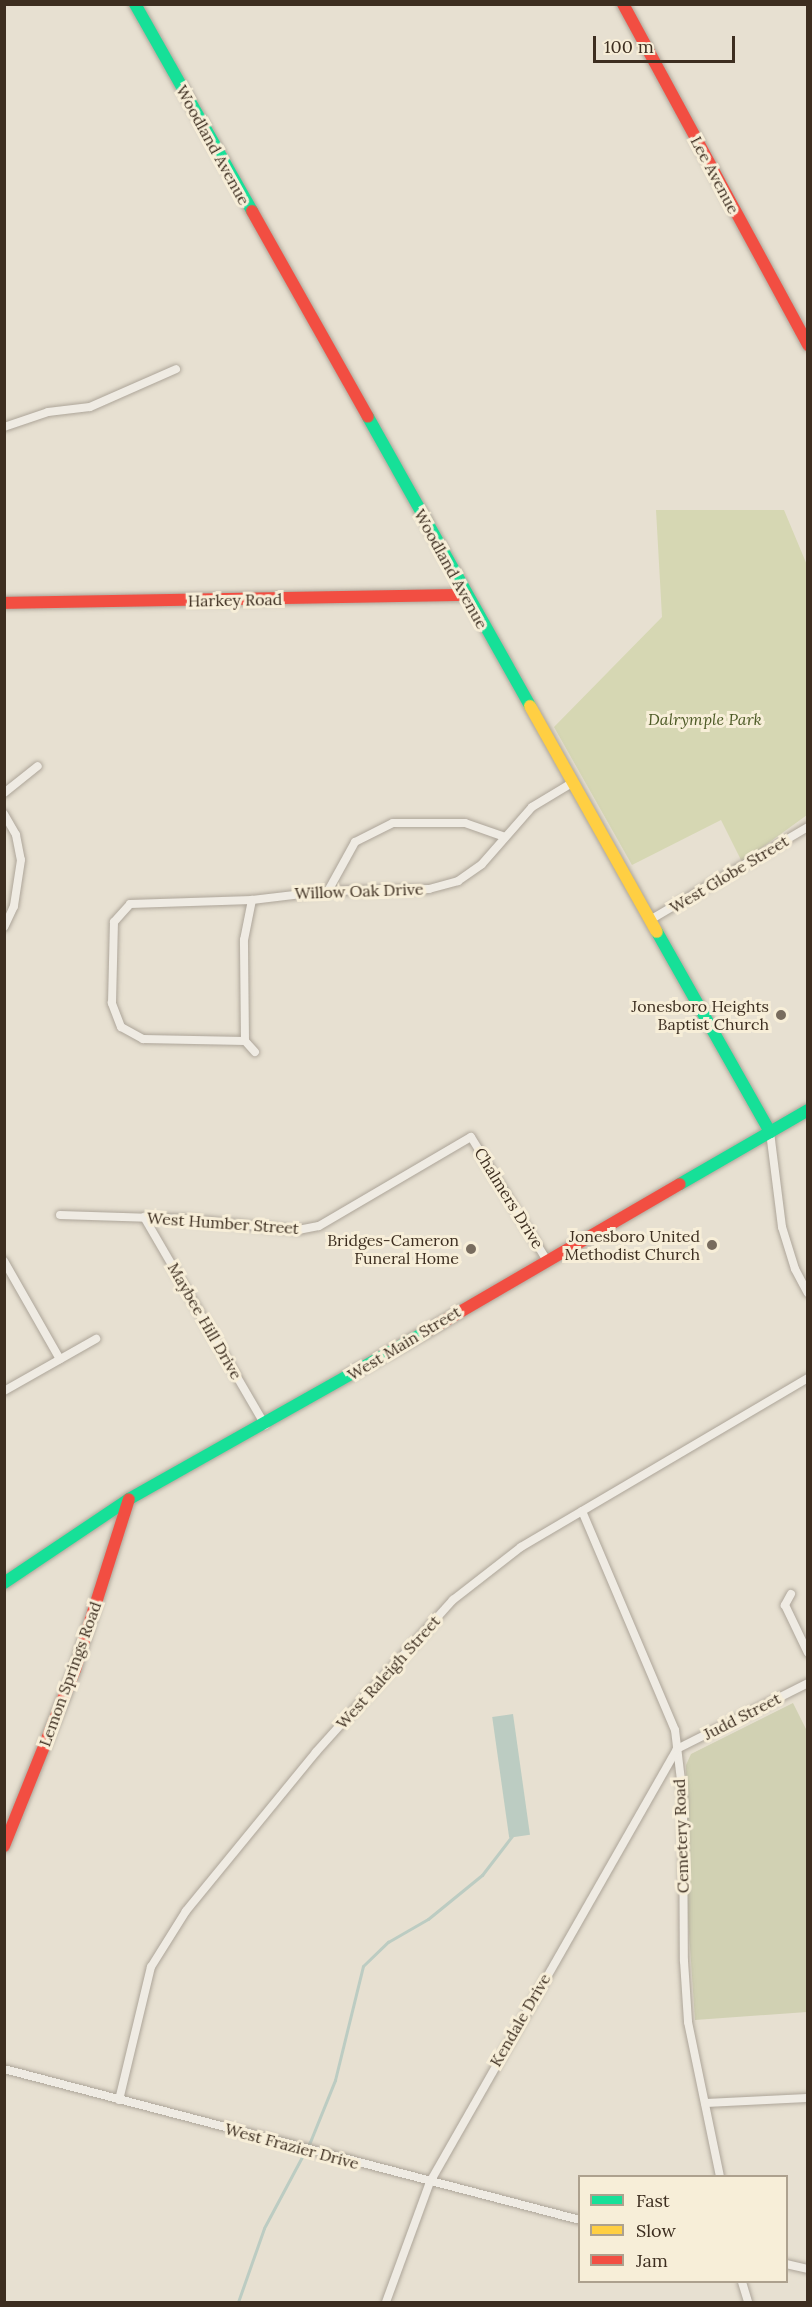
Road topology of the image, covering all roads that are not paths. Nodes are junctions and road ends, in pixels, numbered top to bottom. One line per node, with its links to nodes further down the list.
1 (135, 4): 6 (street, Woodland Avenue)
2 (623, 4): 3 (street, Lee Avenue)
3 (807, 345)
4 (176, 369): 5 (street)
5 (4, 427)
6 (465, 595): 7 (street, Harkey Road); 9 (street, Woodland Avenue)
7 (4, 603)
8 (38, 766): 10 (street)
9 (573, 783): 13 (street, Willow Oak Drive); 16 (street, Woodland Avenue)
10 (4, 793)
11 (4, 814): 17 (street)
12 (807, 827): 16 (street, West Globe Street)
13 (505, 837): 14 (street, Willow Oak Drive); 14 (street)
14 (328, 891): 15 (street, Willow Oak Drive)
15 (252, 900): 18 (street); 18 (street, Willow Oak Drive)
16 (650, 920): 21 (street, Woodland Avenue)
17 (4, 927)
18 (245, 1041): 19 (street)
19 (255, 1052)
20 (807, 1110): 21 (street, West Main Street)
21 (770, 1132): 25 (street, West Main Street); 27 (street)
22 (471, 1137): 24 (street, West Humber Street); 25 (street, Chalmers Drive)
23 (60, 1215): 24 (street, West Humber Street)
24 (144, 1217): 32 (street, Maybee Hill Drive)
25 (546, 1259): 32 (street, West Main Street)
26 (4, 1260): 29 (street)
27 (807, 1293)
28 (96, 1339): 29 (street)
29 (60, 1359): 31 (street)
30 (807, 1378): 34 (street, West Raleigh Street)
31 (4, 1391)
32 (266, 1425): 33 (street, West Main Street)
33 (129, 1499): 35 (street, West Main Street); 40 (street, Lemon Springs Road)
34 (582, 1511): 39 (street, Cemetery Road); 43 (street, West Raleigh Street)
35 (4, 1583)
36 (791, 1594): 37 (street)
37 (807, 1653)
38 (807, 1683): 39 (street, Judd Street)
39 (677, 1749): 44 (street, Cemetery Road); 46 (street, Kendale Drive)
40 (4, 1846)
41 (4, 2069): 43 (street, West Frazier Drive)
42 (807, 2098): 44 (street)
43 (120, 2100): 46 (street, West Frazier Drive)
44 (705, 2103): 45 (street, Cemetery Road)
45 (720, 2175)
46 (430, 2182): 47 (street, West Frazier Drive); 51 (street, Kendale Drive)
47 (578, 2220)
48 (788, 2264): 49 (street)
49 (807, 2269)
50 (742, 2283): 52 (street)
51 (386, 2302)
52 (748, 2302)

